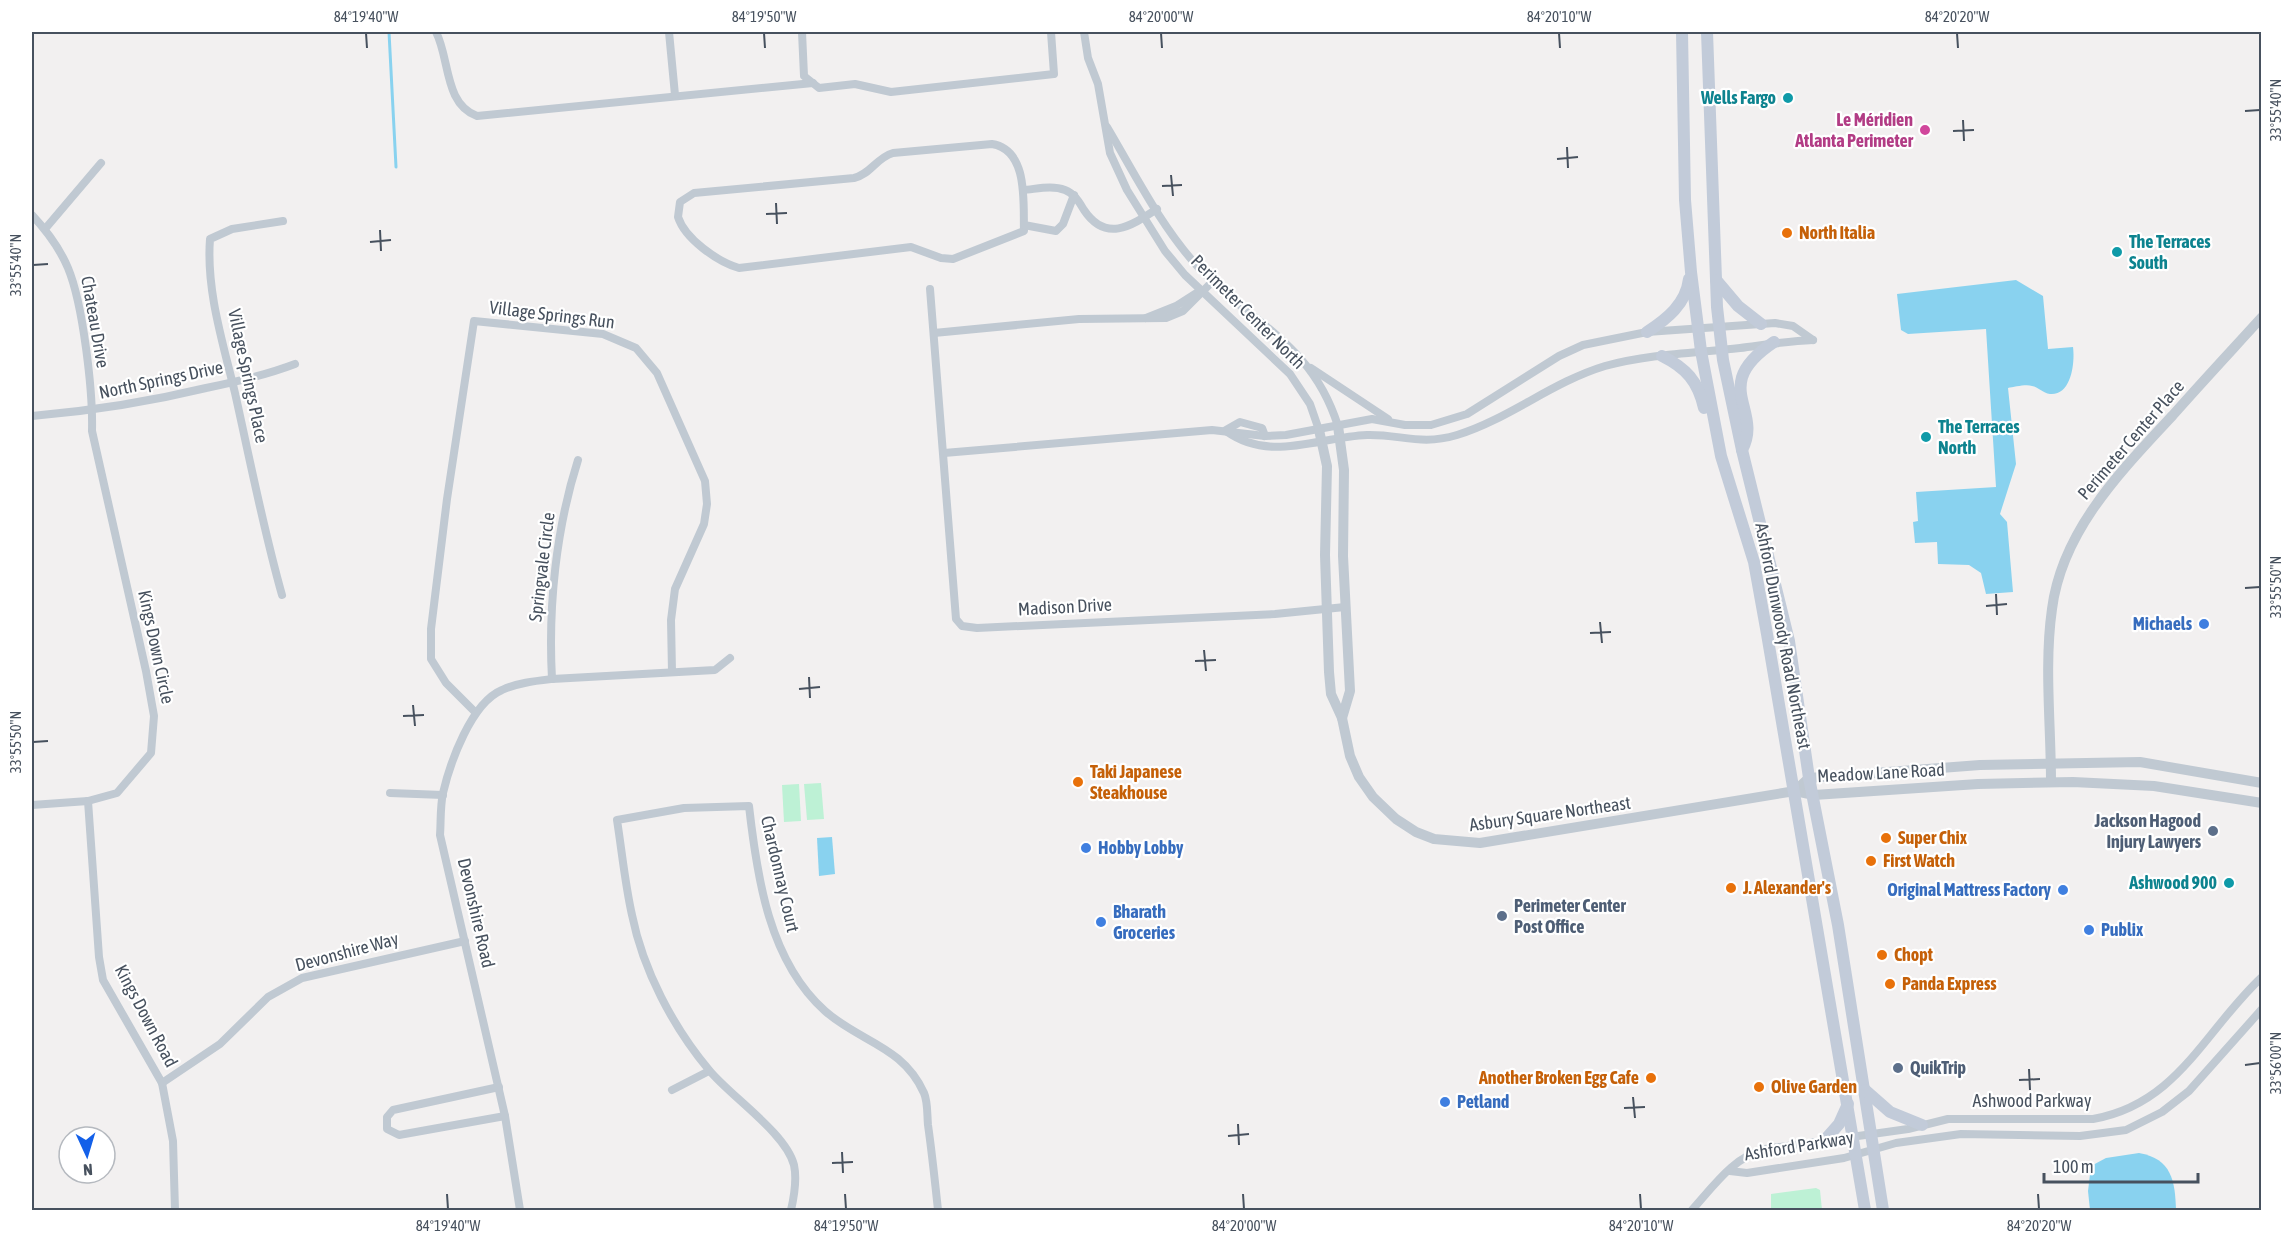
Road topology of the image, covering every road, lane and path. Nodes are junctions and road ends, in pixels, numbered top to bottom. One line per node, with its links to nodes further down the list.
1 (436, 32): 9 (street)
2 (669, 32): 9 (street)
3 (802, 32): 8 (street)
4 (1051, 32): 8 (street)
5 (1084, 32): 10 (street, Perimeter Center North)
6 (1682, 32): 20 (main road, Ashford Dunwoody Road Northeast)
7 (1707, 32): 21 (main road, Ashford Dunwoody Road Northeast)
8 (813, 83): 9 (street)
9 (675, 95)
10 (1105, 124): 14 (street, Perimeter Center North); 16 (street, Perimeter Center North)
11 (101, 163): 19 (street)
12 (1023, 190): 13 (street); 18 (street); 18 (street)
13 (1074, 195): 16 (street); 18 (street)
14 (1157, 209): 16 (street); 22 (street, Perimeter Center North)
15 (32, 215): 19 (street, Chateau Drive)
16 (1144, 218): 24 (street, Perimeter Center North)
17 (284, 221): 37 (street, Village Springs Place)
18 (1024, 225)
19 (45, 229): 38 (street, Chateau Drive)
20 (1691, 272): 28 (main road, Ashford Dunwoody Road Northeast); 29 (main road)
21 (1716, 280): 26 (main road); 27 (main road, Ashford Dunwoody Road Northeast)
22 (1214, 281): 24 (street); 36 (street, Perimeter Center North)
23 (930, 289): 30 (street, Madison Drive)
24 (1201, 292): 30 (street); 43 (street, Perimeter Center North)
25 (2262, 317): 58 (street, Perimeter Center Place)
26 (1761, 324): 27 (street); 31 (street)
27 (1719, 327): 28 (street); 32 (main road, Ashford Dunwoody Road Northeast)
28 (1699, 328): 29 (street); 33 (main road, Ashford Dunwoody Road Northeast)
29 (1647, 332): 40 (street)
30 (934, 333): 47 (street, Madison Drive)
31 (1773, 342): 32 (street); 46 (main road)
32 (1721, 349): 33 (street); 46 (main road, Ashford Dunwoody Road Northeast)
33 (1701, 351): 34 (street); 49 (main road, Ashford Dunwoody Road Northeast)
34 (1662, 356): 44 (street); 49 (main road)
35 (295, 364): 37 (street, North Springs Drive)
36 (1308, 366): 40 (street); 41 (street, Perimeter Center North)
37 (232, 382): 38 (street, North Springs Drive); 50 (street, Village Springs Place)
38 (92, 411): 39 (street, North Springs Drive); 66 (street, Kings Down Circle)
39 (32, 416)
40 (1393, 422): 41 (street)
41 (1338, 426): 43 (street); 44 (street, Asbury Square Northeast)
42 (1226, 430): 43 (street); 45 (street); 47 (street)
43 (1320, 430): 45 (street, Perimeter Center North)
44 (1340, 439): 45 (street); 51 (street, Asbury Square Northeast)
45 (1323, 442): 52 (street, Asbury Square Northeast)
46 (1742, 450): 59 (main road, Ashford Dunwoody Road Northeast)
47 (944, 453): 52 (street, Madison Drive)
48 (578, 460): 55 (street, Springvale Circle)
49 (1743, 525): 62 (main road, Ashford Dunwoody Road Northeast)
50 (282, 595)
51 (1345, 607): 52 (street, Madison Drive); 57 (street, Asbury Square Northeast)
52 (1326, 609): 57 (street, Asbury Square Northeast)
53 (730, 658): 54 (street)
54 (672, 672): 55 (street); 56 (street, Village Springs Run)
55 (552, 679): 56 (street, Devonshire Road)
56 (475, 712): 64 (street, Devonshire Road)
57 (1342, 718): 62 (street, Asbury Square Northeast)
58 (2051, 762): 59 (street, Meadow Lane Road); 60 (street, Perimeter Center Place); 61 (street, Meadow Lane Road)
59 (1809, 778): 62 (street, Meadow Lane Road); 65 (main road, Ashford Dunwoody Road Northeast)
60 (2051, 782): 65 (street, Meadow Lane Road); 67 (street, Meadow Lane Road)
61 (2262, 783)
62 (1795, 791): 65 (street, Meadow Lane Road); 77 (main road, Ashford Dunwoody Road Northeast)
63 (390, 793): 64 (street)
64 (443, 795): 69 (street, Devonshire Road)
65 (1814, 795): 76 (main road, Ashford Dunwoody Road Northeast)
66 (88, 801): 68 (street, Kings Down Circle); 73 (street, Kings Down Road)
67 (2262, 803)
68 (32, 805)
69 (465, 941): 73 (street, Devonshire Way); 74 (street, Devonshire Road)
70 (2262, 978): 79 (street, Ashwood Parkway)
71 (2262, 1009): 83 (street, Ashwood Parkway)
72 (709, 1071): 75 (street); 88 (street, Chardonnay Court); 89 (street, Chardonnay Court)
73 (162, 1083): 86 (street, Kings Down Road)
74 (499, 1087): 78 (street, Devonshire Road); 78 (street)
75 (672, 1090)
76 (1865, 1090): 79 (main road); 80 (main road, Ashford Dunwoody Road Northeast)
77 (1849, 1103): 81 (main road, Ashford Dunwoody Road Northeast); 82 (main road)
78 (505, 1116): 87 (street, Devonshire Road)
79 (1922, 1125): 80 (street, Ashwood Parkway)
80 (1871, 1134): 81 (street, Ashwood Parkway); 83 (main road, Ashford Dunwoody Road Northeast)
81 (1854, 1137): 82 (street, Ashford Parkway); 84 (main road, Ashford Dunwoody Road Northeast)
82 (1824, 1141): 85 (street, Ashford Parkway)
83 (1873, 1150): 84 (street, Ashford Parkway); 92 (main road, Ashford Dunwoody Road Northeast)
84 (1856, 1155): 85 (street, Ashford Parkway); 91 (main road, Ashford Dunwoody Road Northeast)
85 (1730, 1172): 90 (street, Ashford Parkway)
86 (175, 1210)
87 (520, 1210)
88 (791, 1210)
89 (938, 1210)
90 (1692, 1210)
91 (1865, 1210)
92 (1883, 1210)

